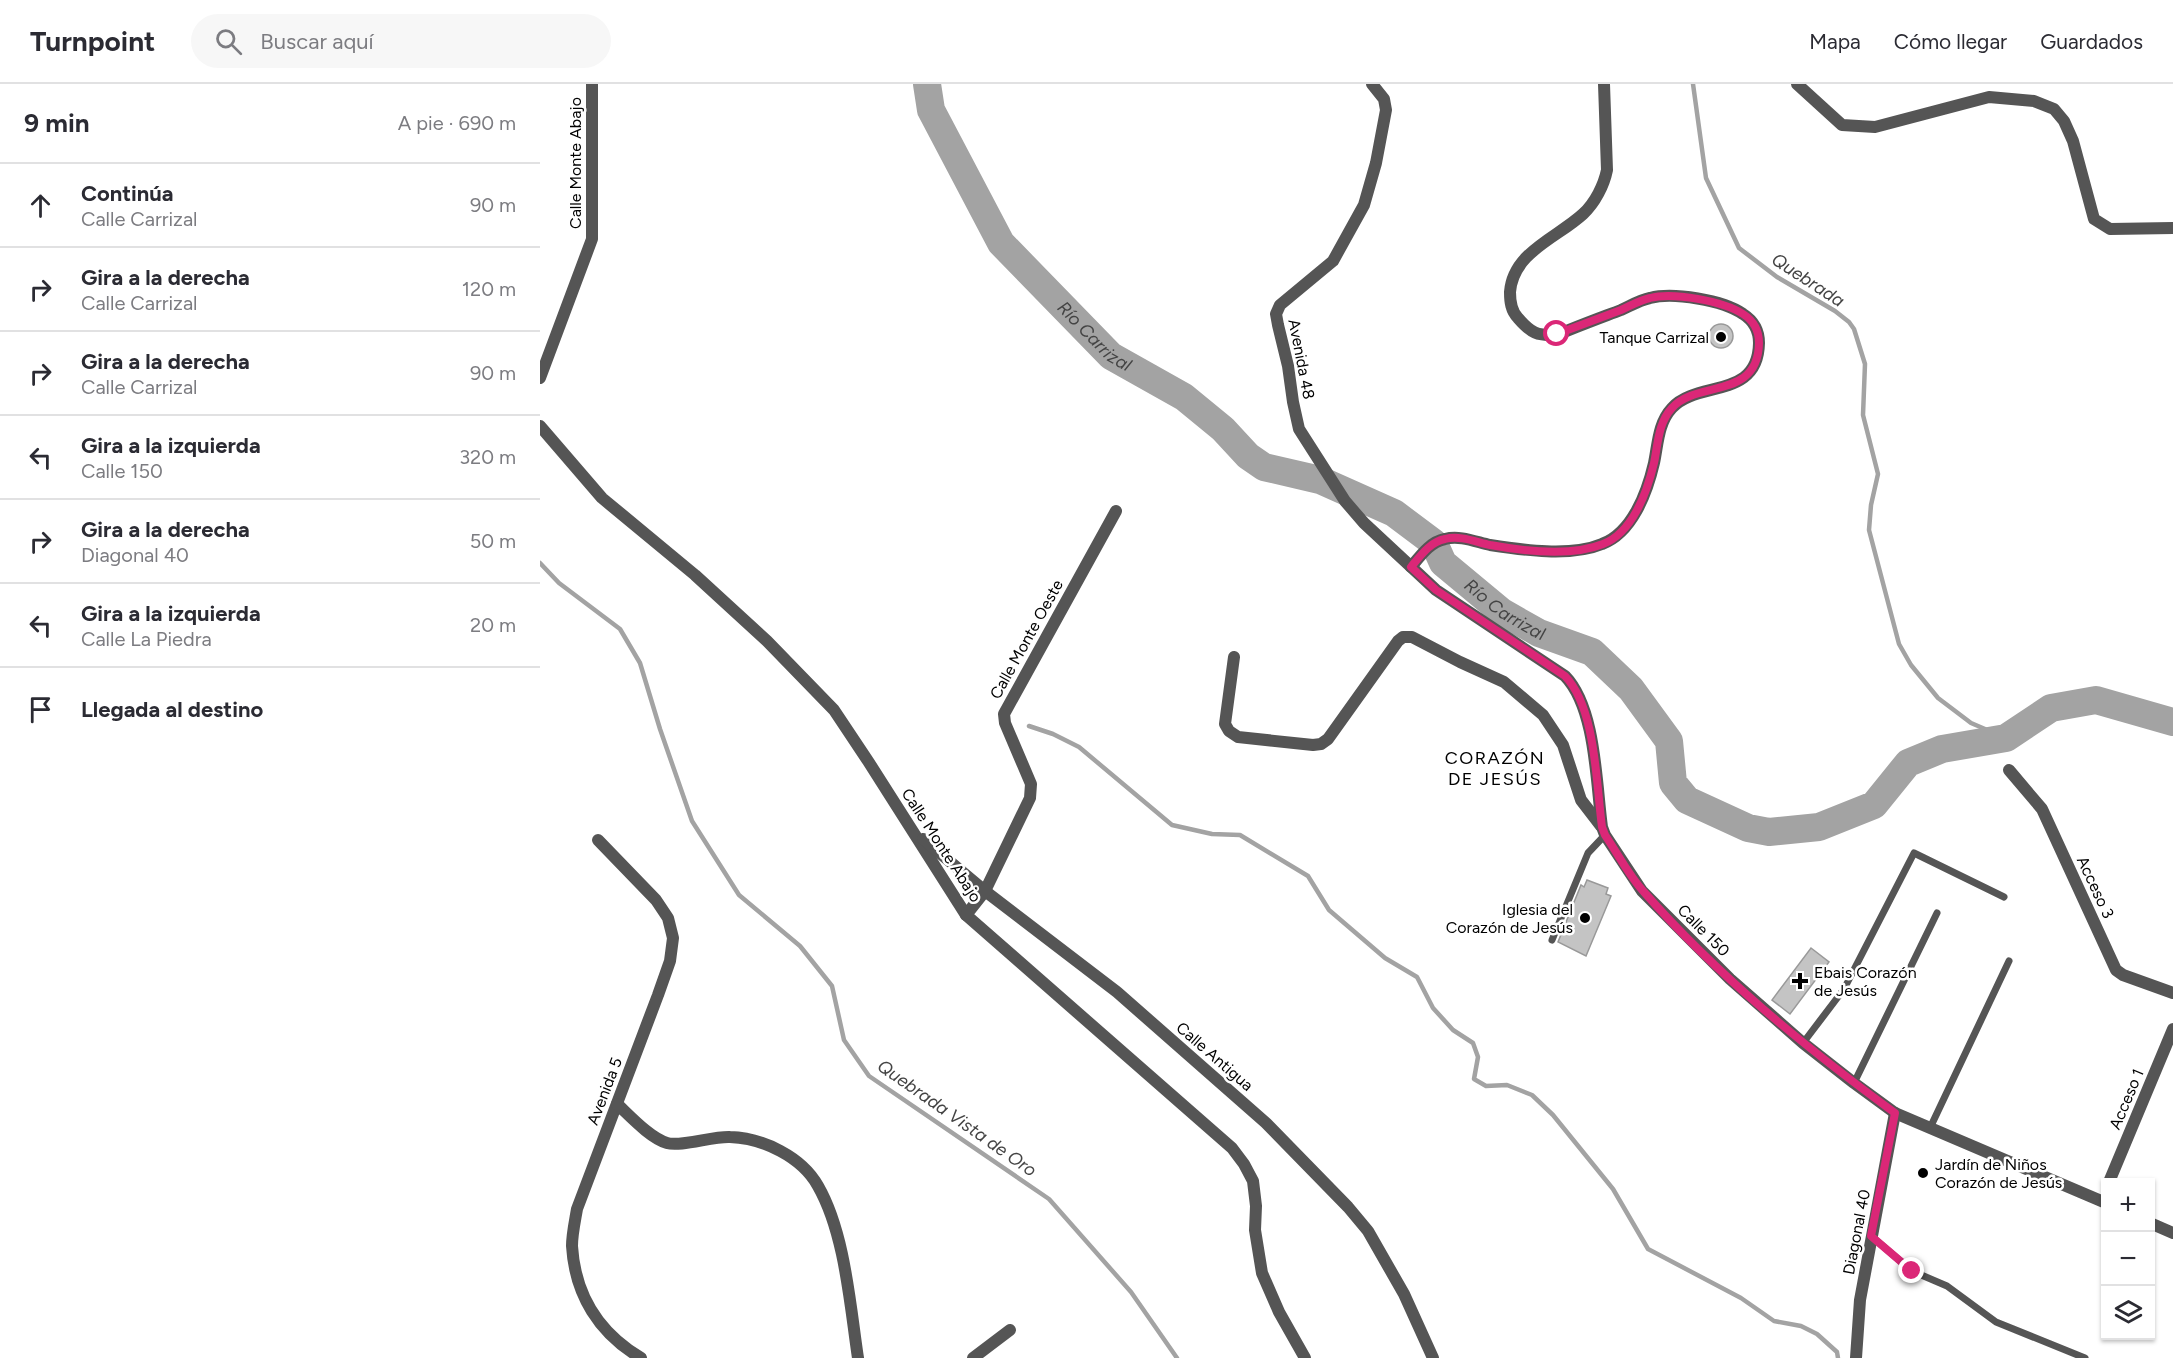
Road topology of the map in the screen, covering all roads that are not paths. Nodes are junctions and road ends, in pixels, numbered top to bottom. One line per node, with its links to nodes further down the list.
1 (592, 84): 6 (street, Calle Monte Abajo)
2 (1372, 84): 9 (street, Avenida 48)
3 (1604, 84): 9 (street)
4 (1797, 84): 5 (street)
5 (2173, 228)
6 (540, 378)
7 (540, 426): 13 (street, Calle Monte Abajo)
8 (1116, 511): 15 (street, Calle Monte Oeste)
9 (1411, 567): 12 (street, Calle 150)
10 (1234, 657): 12 (street)
11 (2008, 770): 21 (street, Acceso 3)
12 (1604, 831): 19 (lane); 23 (street, Calle 150)
13 (914, 832): 15 (street, Calle Antigua); 18 (street, Calle Monte Abajo)
14 (597, 840): 25 (street, Avenida 5)
15 (985, 891): 18 (street, Calle Monte Oeste); 38 (street, Calle Antigua)
16 (2004, 897): 23 (lane)
17 (1937, 913): 24 (lane)
18 (966, 915): 37 (street, Calle Monte Abajo)
19 (1552, 940)
20 (2009, 961): 27 (lane)
21 (2173, 993)
22 (2173, 1029): 28 (street, Acceso 1)
23 (1803, 1043): 24 (street, Calle 150)
24 (1854, 1083): 26 (street, Calle 150)
25 (617, 1104): 34 (street, Avenida 5); 35 (street)
26 (1895, 1113): 27 (street, Calle 150); 32 (street, Diagonal 40)
27 (1930, 1128): 29 (street, Calle 150)
28 (2111, 1178)
29 (2101, 1198)
30 (2155, 1225): 31 (street)
31 (2173, 1233)
32 (1871, 1236): 39 (street, Diagonal 40); 40 (lane)
33 (1010, 1330): 36 (street)
34 (641, 1358)
35 (858, 1358)
36 (973, 1358)
37 (1305, 1358)
38 (1433, 1358)
39 (1856, 1358)
40 (2085, 1358)

